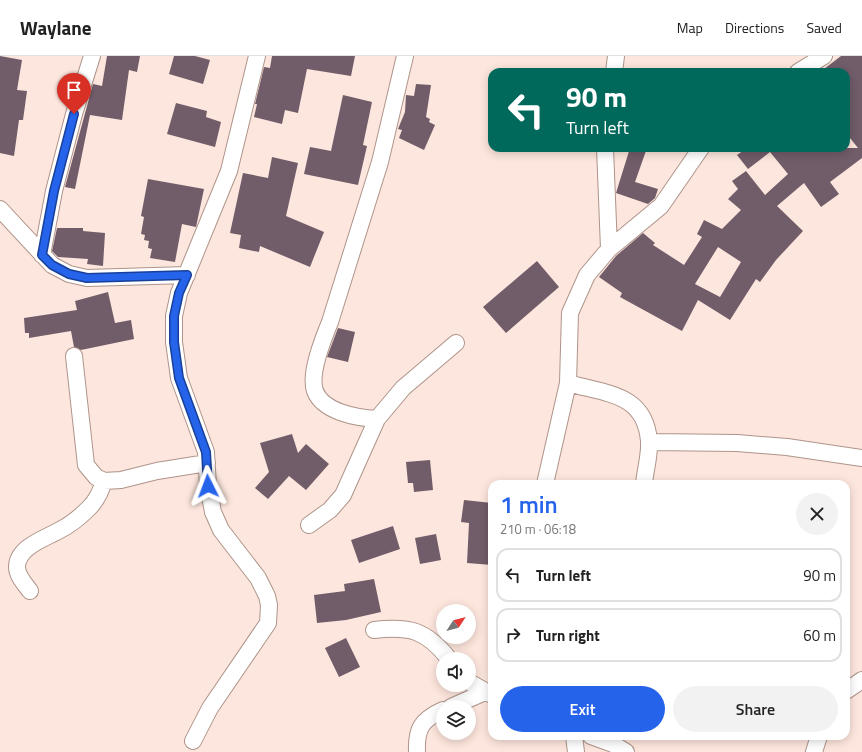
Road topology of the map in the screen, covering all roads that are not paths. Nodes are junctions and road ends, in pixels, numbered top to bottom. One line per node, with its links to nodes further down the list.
1 (92, 56): 12 (street)
2 (257, 56): 13 (street)
3 (405, 56): 17 (street)
4 (616, 56): 6 (street)
5 (824, 56): 7 (street)
6 (614, 68)
7 (804, 68)
8 (605, 152): 11 (street)
9 (698, 152): 11 (street)
10 (0, 210): 12 (street)
11 (609, 249): 16 (street)
12 (42, 255): 13 (street)
13 (187, 275): 20 (street)
14 (456, 343): 17 (street)
15 (74, 356): 23 (street)
16 (568, 383): 18 (street); 21 (street)
17 (377, 419): 24 (street)
18 (649, 442): 19 (street); 22 (street)
19 (862, 458)
20 (207, 463): 23 (street); 36 (street)
21 (545, 480)
22 (644, 480)
23 (104, 481): 25 (street)
24 (309, 525)
25 (30, 591)
26 (374, 630): 27 (street)
27 (442, 652)
28 (476, 686): 29 (street)
29 (488, 692)
30 (488, 693): 31 (street)
31 (470, 700)
32 (436, 714): 38 (street)
33 (574, 740): 39 (street)
34 (604, 740): 37 (street)
35 (818, 740): 40 (street)
36 (193, 741)
37 (617, 744)
38 (418, 752)
39 (576, 752)
40 (814, 752)

